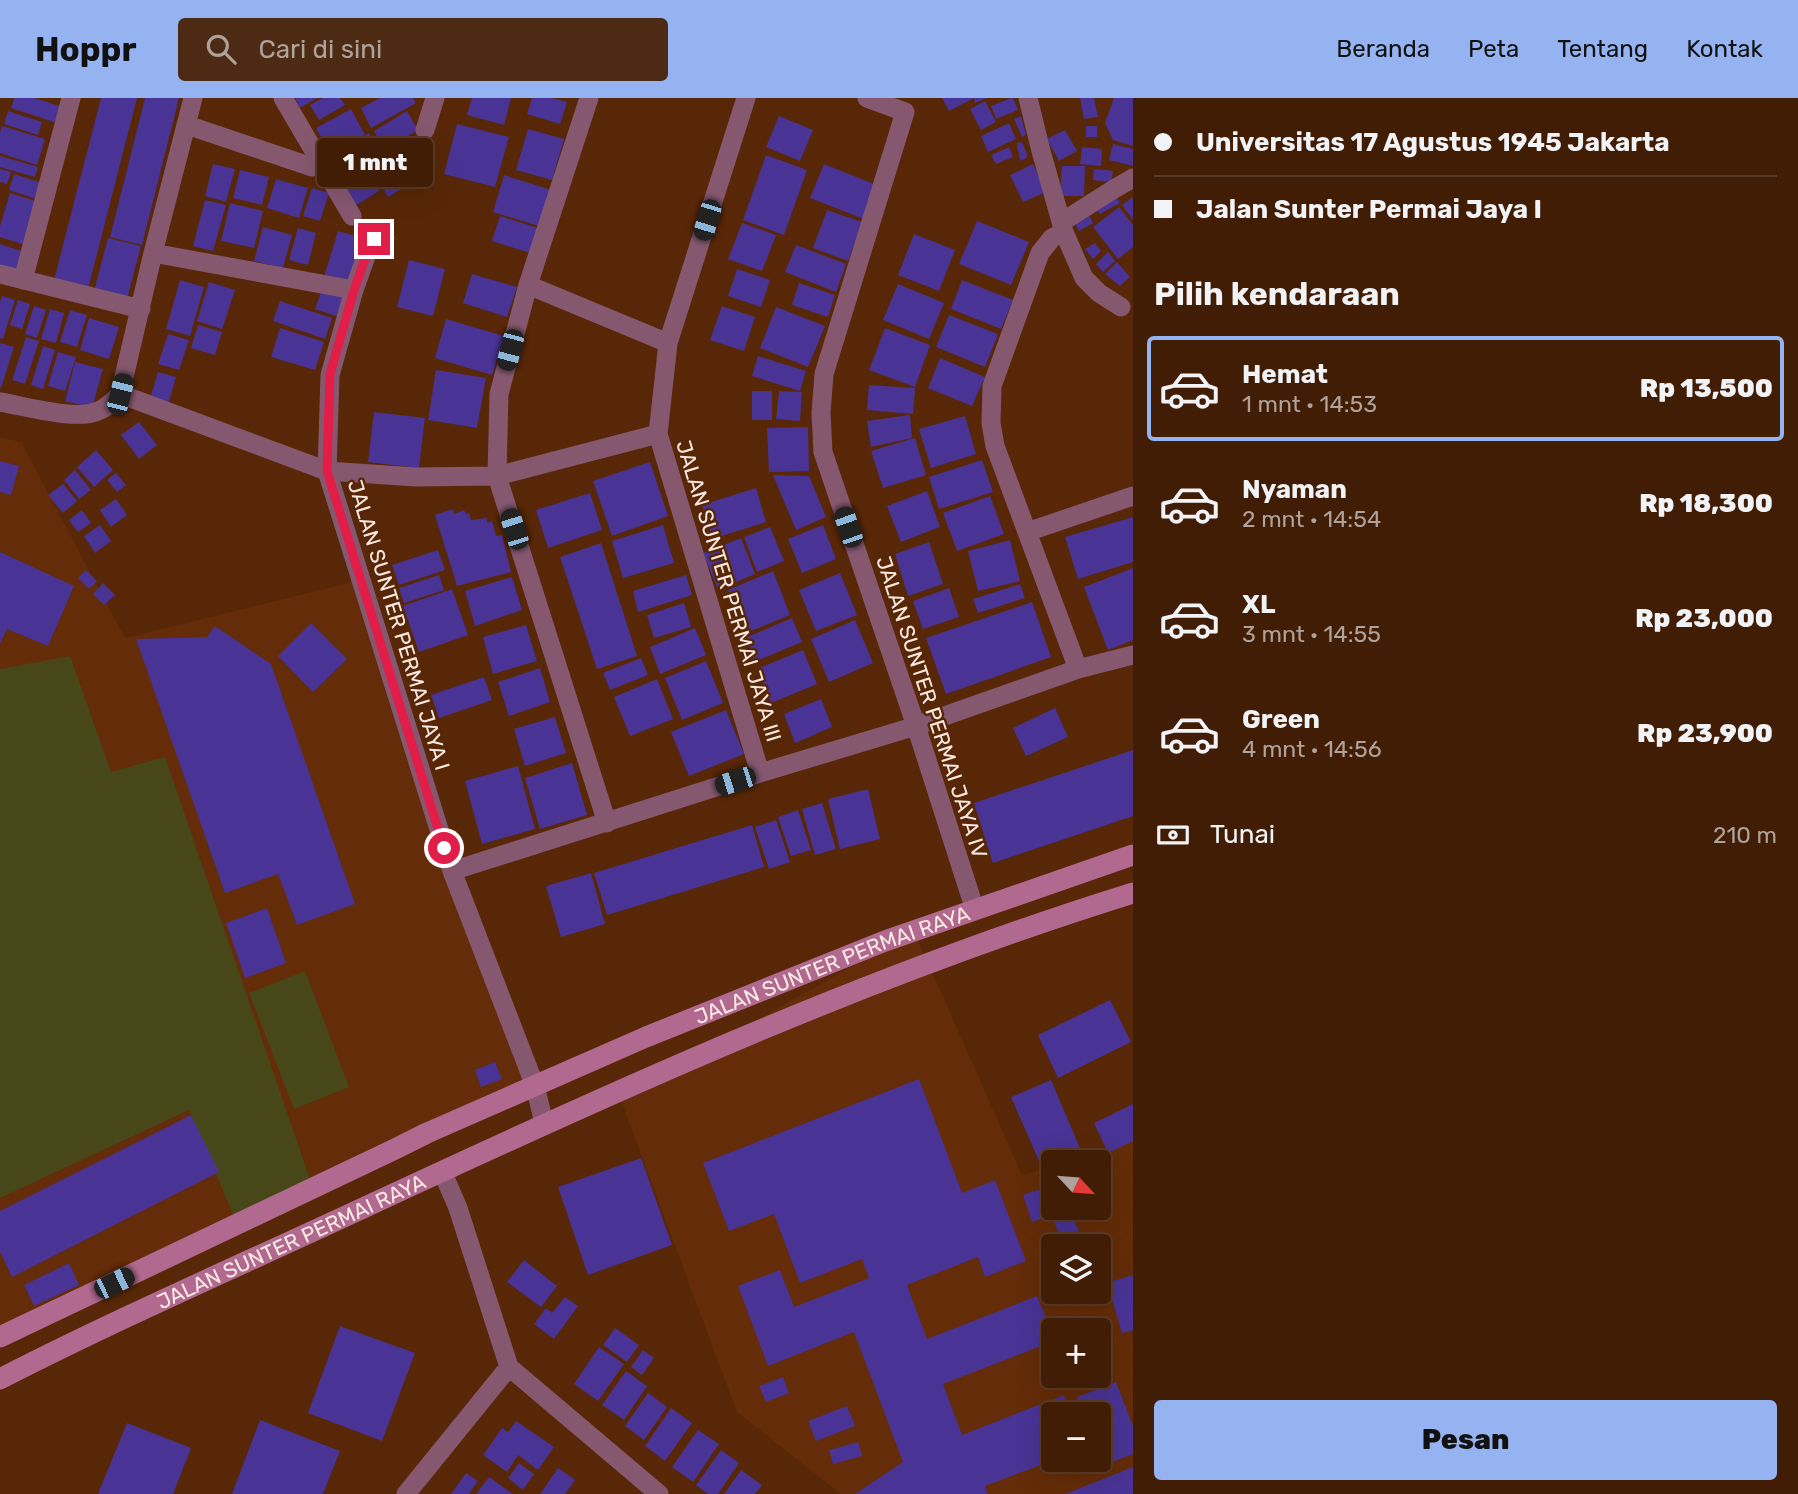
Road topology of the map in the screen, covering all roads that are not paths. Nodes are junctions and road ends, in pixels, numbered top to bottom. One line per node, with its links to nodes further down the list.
1 (71, 98): 19 (street)
2 (193, 98): 10 (street)
3 (283, 98): 14 (street)
4 (435, 98): 11 (street)
5 (589, 98): 20 (street)
6 (746, 98): 24 (street, JALAN SUNTER PERMAI JAYA III)
7 (867, 98): 9 (street, JALAN SUNTER PERMAI JAYA IV)
8 (1028, 98): 15 (street)
9 (910, 105): 34 (street, JALAN SUNTER PERMAI JAYA IV)
10 (187, 125): 12 (street); 17 (street)
11 (425, 130)
12 (312, 167)
13 (1133, 178): 15 (street)
14 (352, 216)
15 (1059, 231): 23 (street); 31 (street)
16 (385, 239): 21 (street, JALAN SUNTER PERMAI JAYA I)
17 (153, 253): 21 (street); 22 (street)
18 (0, 274): 19 (street)
19 (23, 280): 22 (street)
20 (528, 285): 24 (street); 29 (street)
21 (354, 290): 28 (street, JALAN SUNTER PERMAI JAYA I)
22 (141, 309): 25 (street)
23 (1127, 310)
24 (668, 343): 27 (street, JALAN SUNTER PERMAI JAYA III)
25 (120, 394): 26 (street); 28 (street)
26 (0, 402)
27 (658, 434): 29 (street); 35 (street, JALAN SUNTER PERMAI JAYA III)
28 (327, 471): 29 (street); 38 (street, JALAN SUNTER PERMAI JAYA I)
29 (497, 476): 36 (street)
30 (1133, 496): 31 (street)
31 (1027, 532): 33 (street)
32 (1133, 655): 33 (street)
33 (1078, 669): 34 (street)
34 (916, 726): 35 (street); 40 (street, JALAN SUNTER PERMAI JAYA IV)
35 (760, 773): 36 (street)
36 (607, 823): 38 (street)
37 (1133, 855): 40 (street, JALAN SUNTER PERMAI RAYA)
38 (452, 871): 41 (street, JALAN SUNTER PERMAI JAYA I)
39 (1133, 893): 42 (street, JALAN SUNTER PERMAI RAYA)
40 (975, 910): 41 (street, JALAN SUNTER PERMAI RAYA)
41 (535, 1086): 42 (street); 44 (street, JALAN SUNTER PERMAI RAYA)
42 (544, 1123): 43 (street, JALAN SUNTER PERMAI RAYA)
43 (442, 1171): 45 (street); 46 (street, JALAN SUNTER PERMAI RAYA)
44 (0, 1337)
45 (509, 1367): 47 (street); 48 (street)
46 (0, 1379)
47 (410, 1493)
48 (659, 1494)

